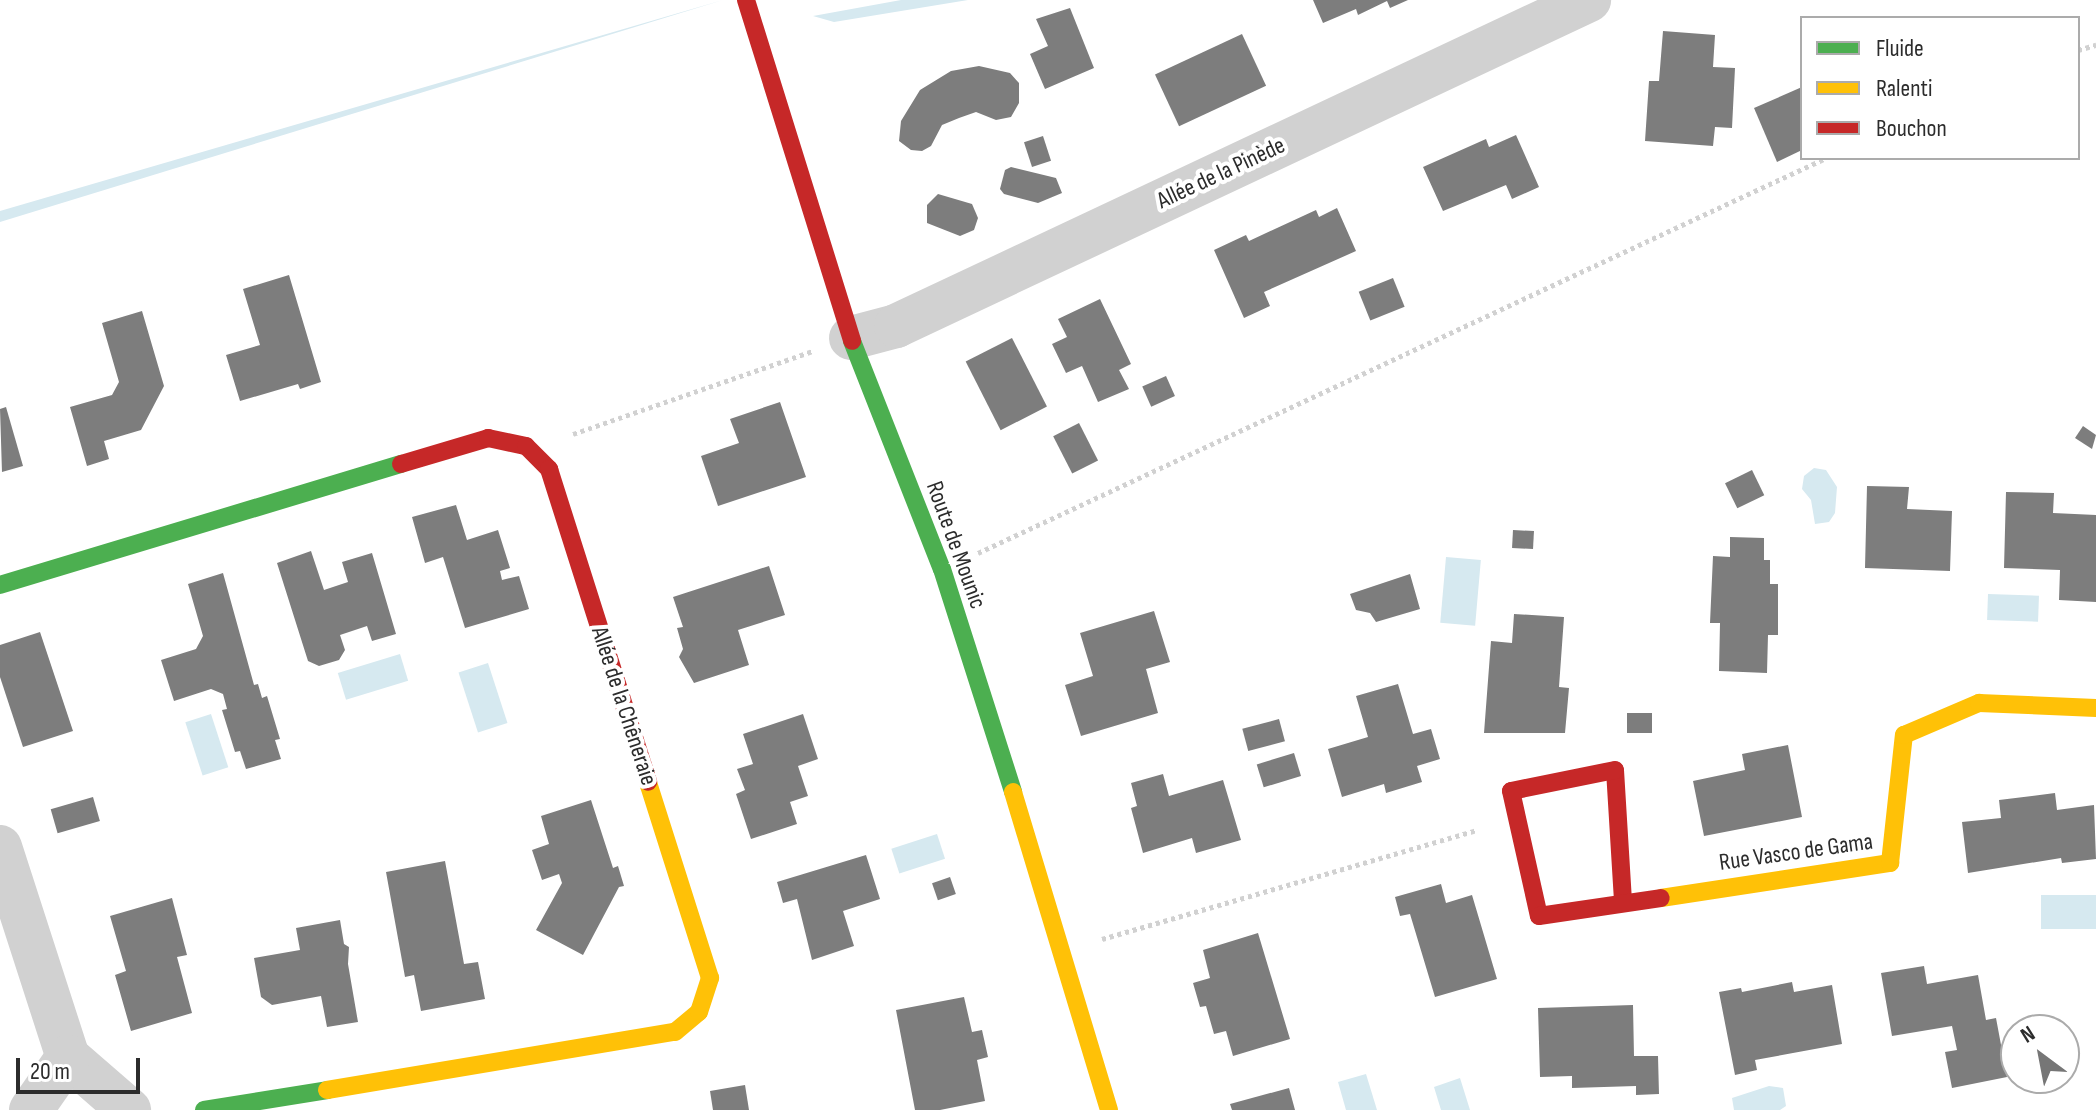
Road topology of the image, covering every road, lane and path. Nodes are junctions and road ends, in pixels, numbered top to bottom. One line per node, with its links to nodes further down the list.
1 (746, 0): 4 (street, Route de Mounic)
2 (1589, 0): 4 (street, Allée de la Pinède)
3 (1822, 160): 6 (path)
4 (851, 338): 5 (path); 6 (street, Route de Mounic)
5 (549, 469): 7 (street); 16 (street, Allée de la Chêneraie)
6 (942, 569): 12 (street, Route de Mounic)
7 (0, 585)
8 (2096, 708): 11 (street, Rue Vasco de Gama)
9 (1517, 819): 11 (street, Rue Vasco de Gama); 11 (street, Rue Vasco de Gama); 12 (path)
10 (0, 847): 13 (street)
11 (1623, 901)
12 (1063, 951): 17 (street, Route de Mounic)
13 (68, 1057): 14 (street); 15 (street)
14 (31, 1110)
15 (129, 1110)
16 (204, 1110)
17 (1109, 1110)

